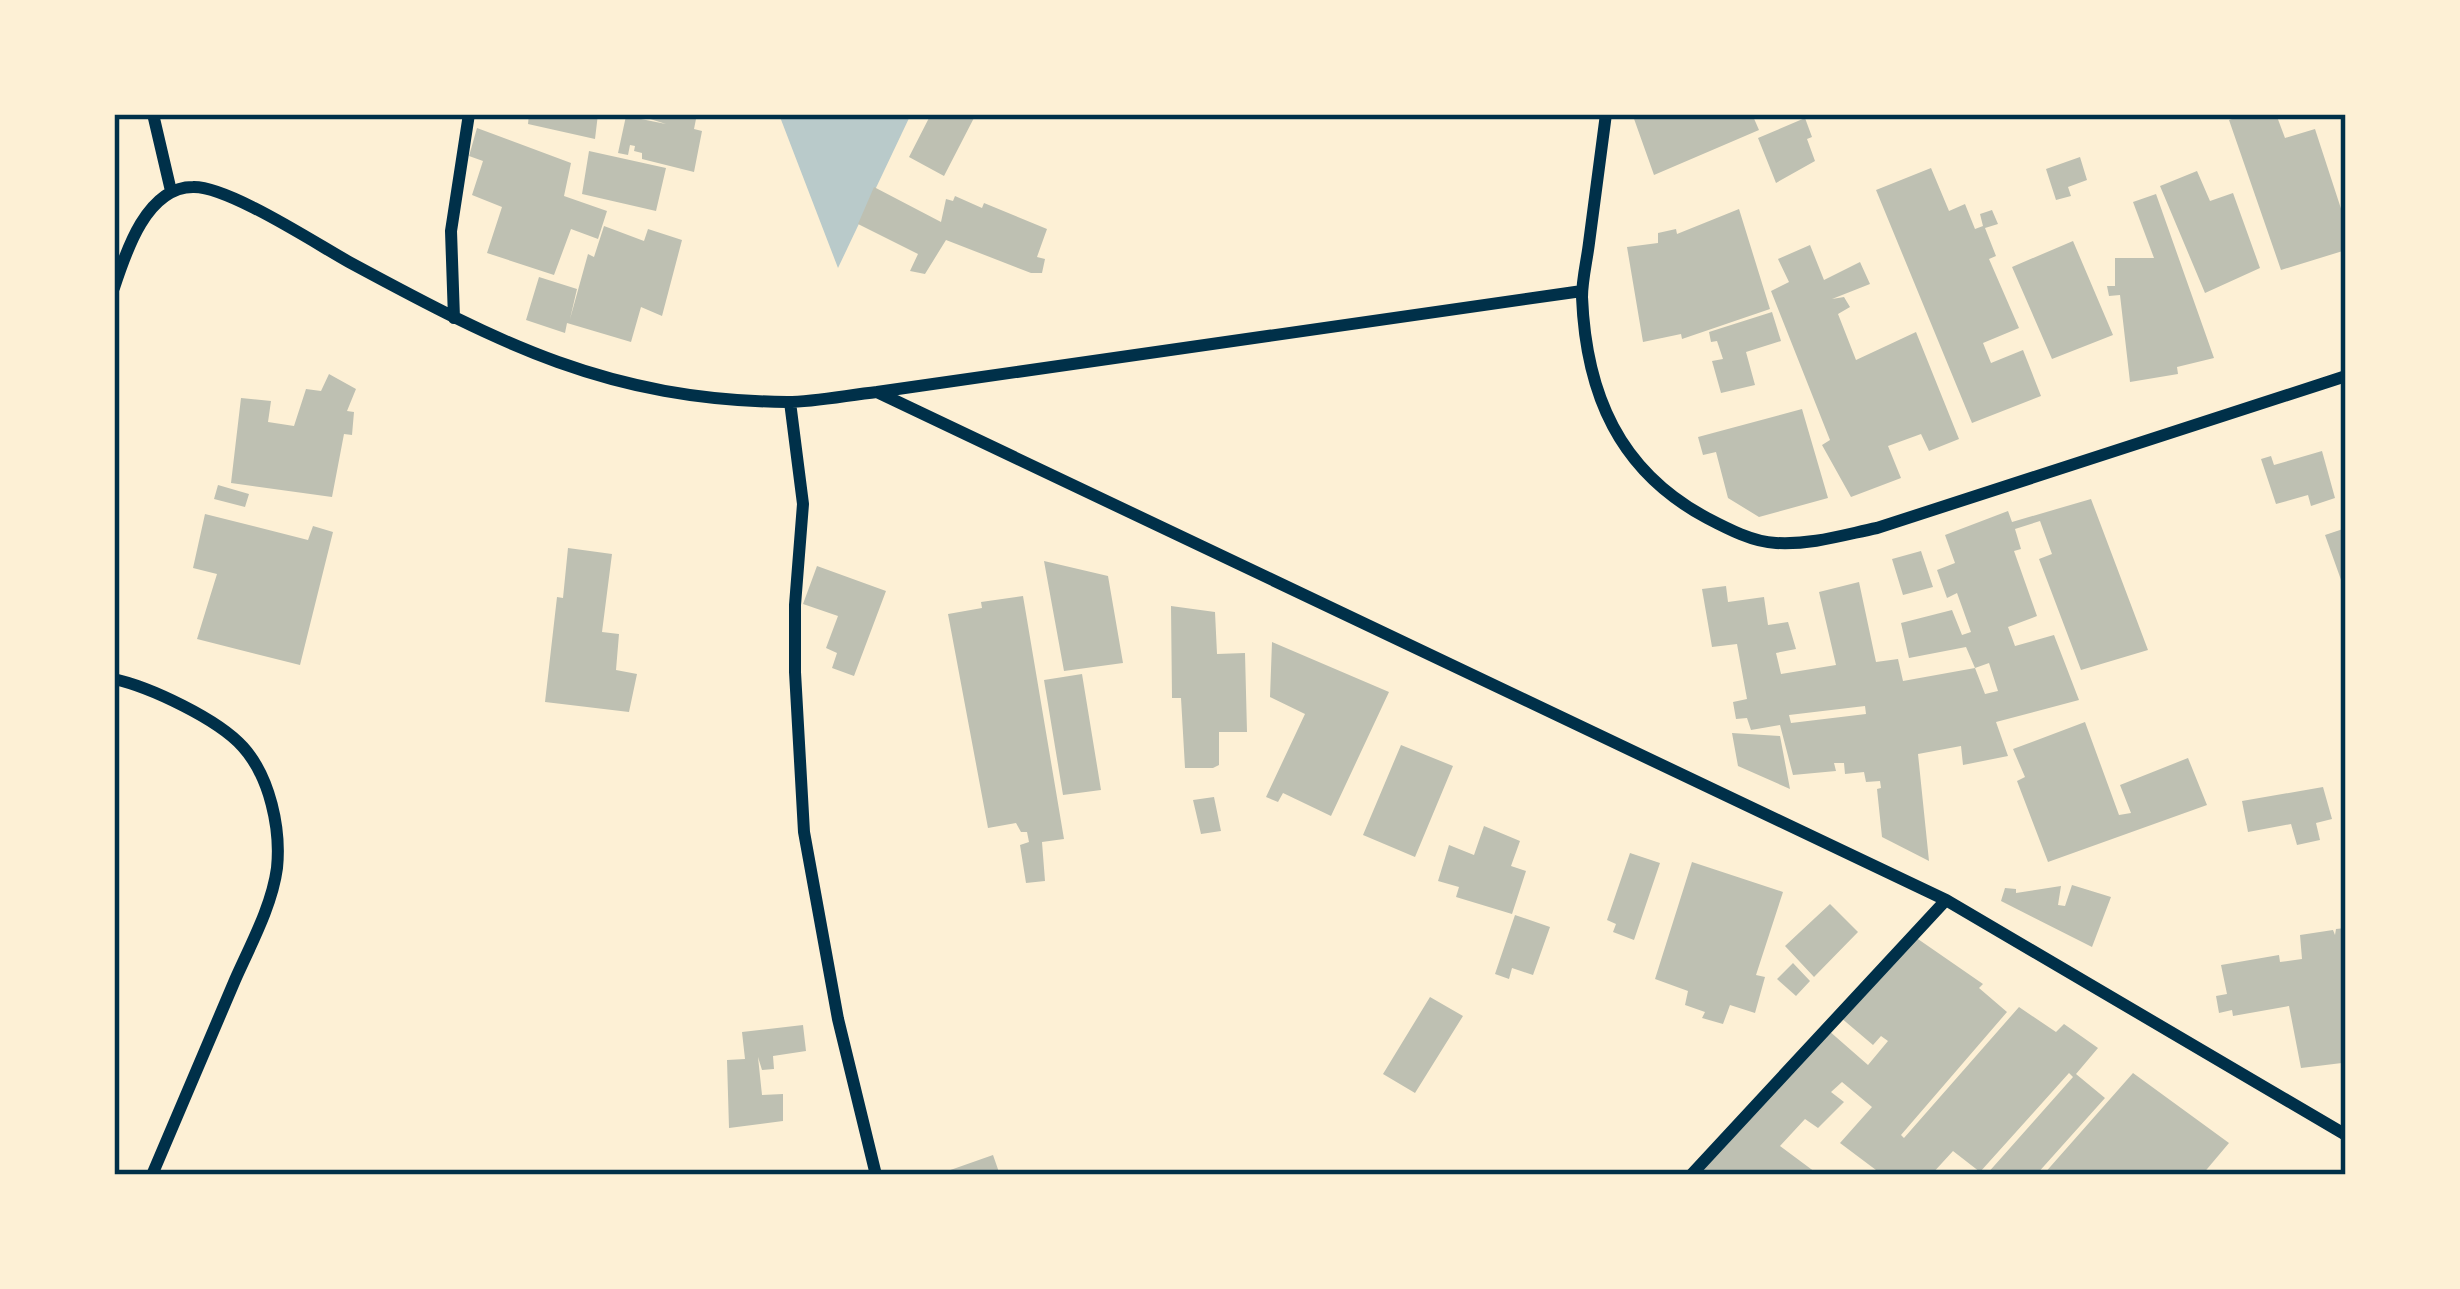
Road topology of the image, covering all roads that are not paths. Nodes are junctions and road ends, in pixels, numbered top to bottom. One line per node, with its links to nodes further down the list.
1 (153, 114): 4 (street)
2 (469, 114): 7 (street)
3 (1606, 114): 6 (street)
4 (171, 191): 5 (street); 7 (street)
5 (114, 288)
6 (1582, 291): 8 (street); 9 (street)
7 (454, 318): 10 (street)
8 (2346, 376)
9 (878, 392): 10 (street); 12 (street)
10 (790, 402): 15 (street)
11 (114, 679): 14 (street)
12 (1946, 899): 13 (street); 16 (street)
13 (2346, 1135)
14 (152, 1175)
15 (875, 1175)
16 (1691, 1175)

